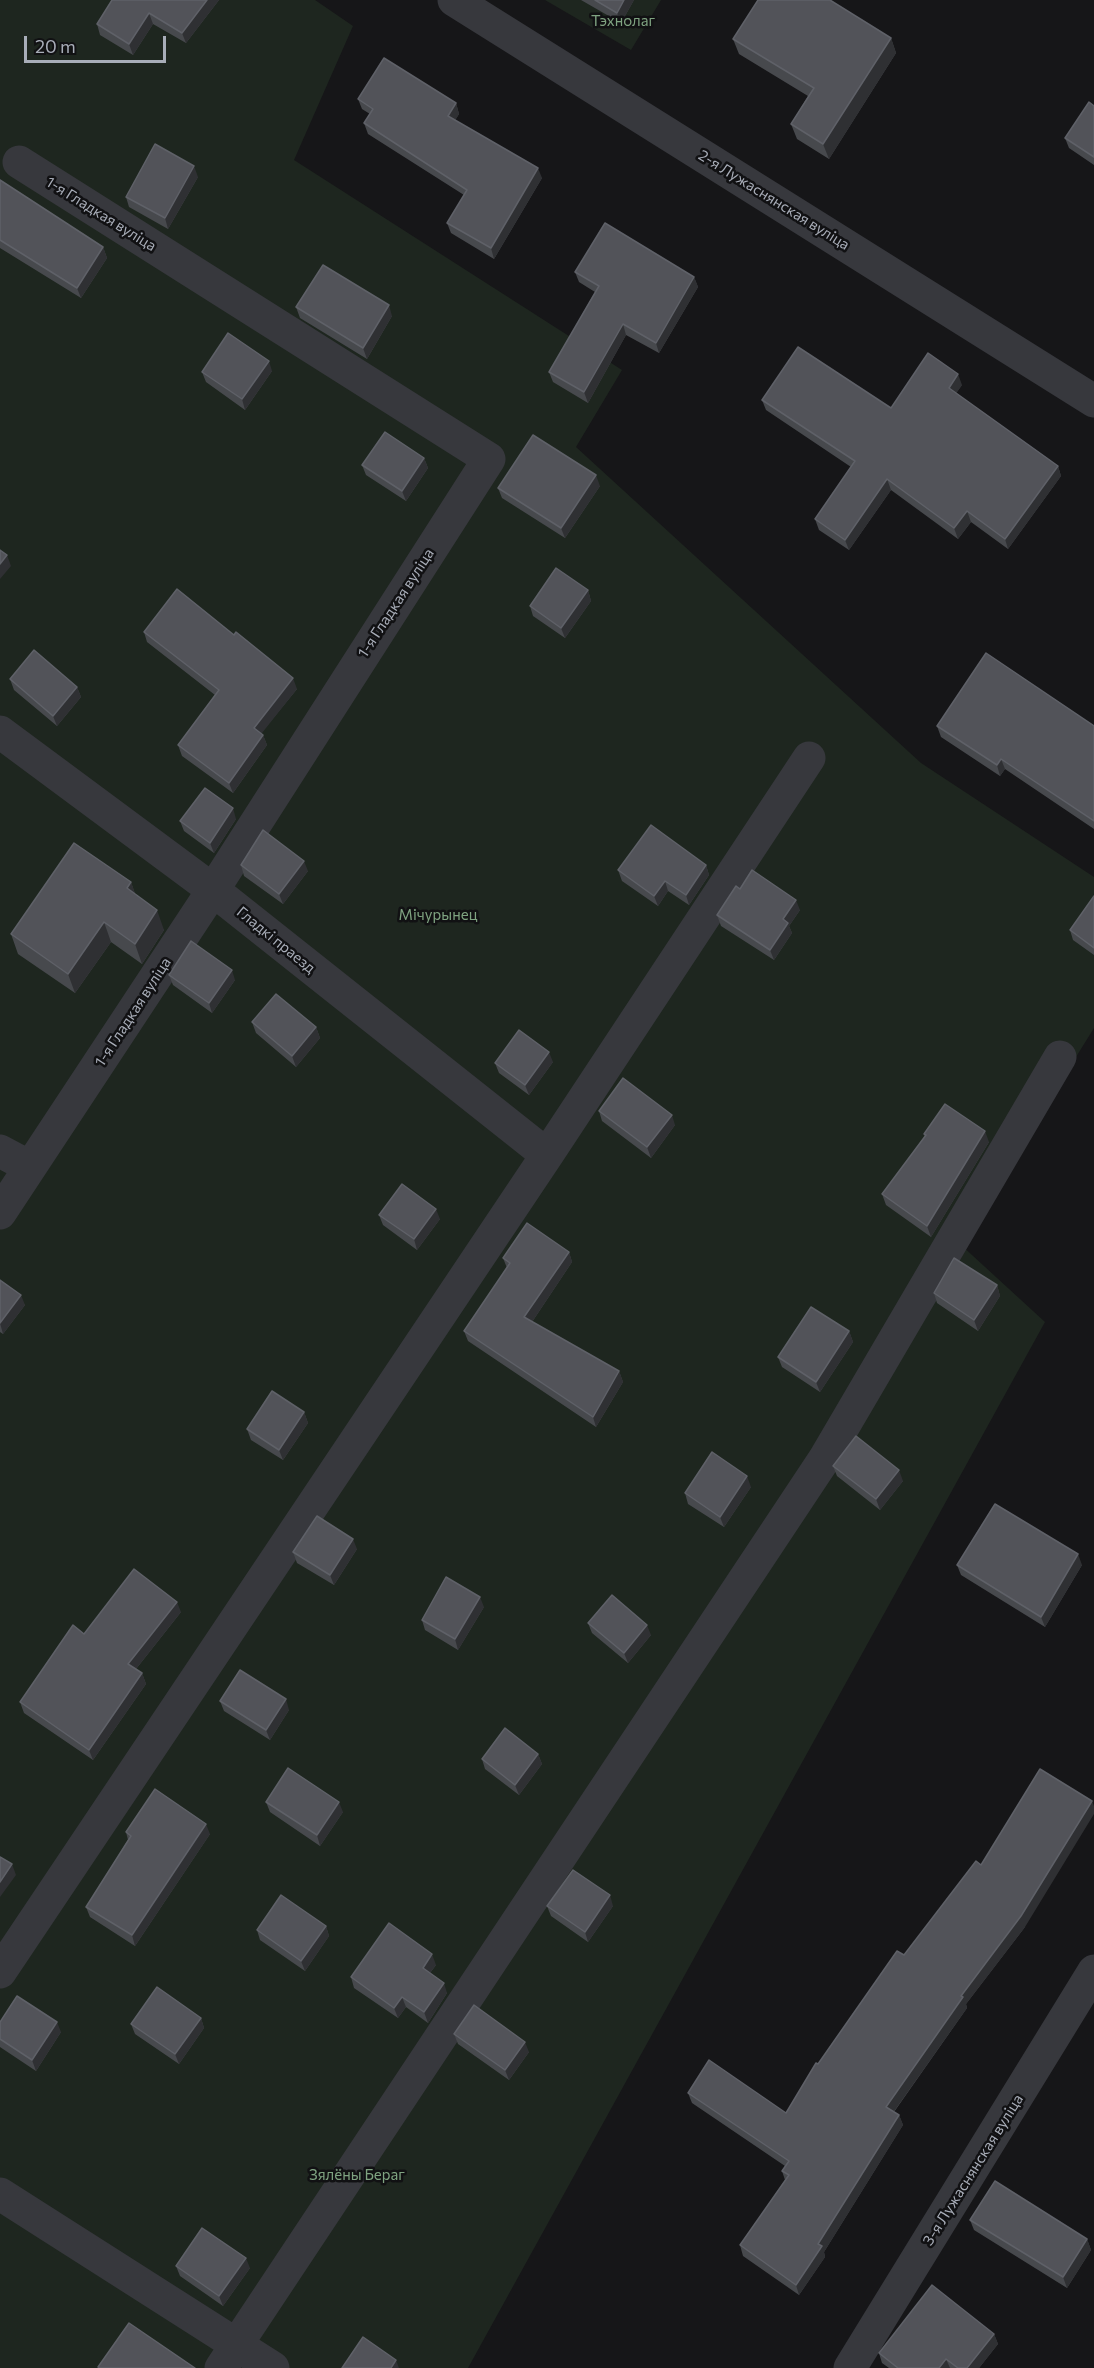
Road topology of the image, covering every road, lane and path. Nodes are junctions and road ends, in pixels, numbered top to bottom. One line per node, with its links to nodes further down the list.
1 (454, 0): 3 (street, 2-я Лужаснянская вуліца)
2 (20, 162): 6 (street, 1-я Гладкая вуліца)
3 (1094, 401)
4 (0, 732): 6 (street, Гладкі праезд)
5 (809, 758): 9 (street)
6 (213, 890): 9 (street, Гладкі праезд); 10 (street, 1-я Гладкая вуліца)
7 (1060, 1057): 15 (street)
8 (0, 1151): 10 (street)
9 (547, 1155): 13 (street)
10 (30, 1167): 11 (street, 1-я Гладкая вуліца)
11 (0, 1213)
12 (1094, 1971): 17 (street, 3-я Лужаснянская вуліца)
13 (0, 1972)
14 (0, 2194): 15 (street)
15 (229, 2356): 16 (street)
16 (273, 2368)
17 (850, 2368)

